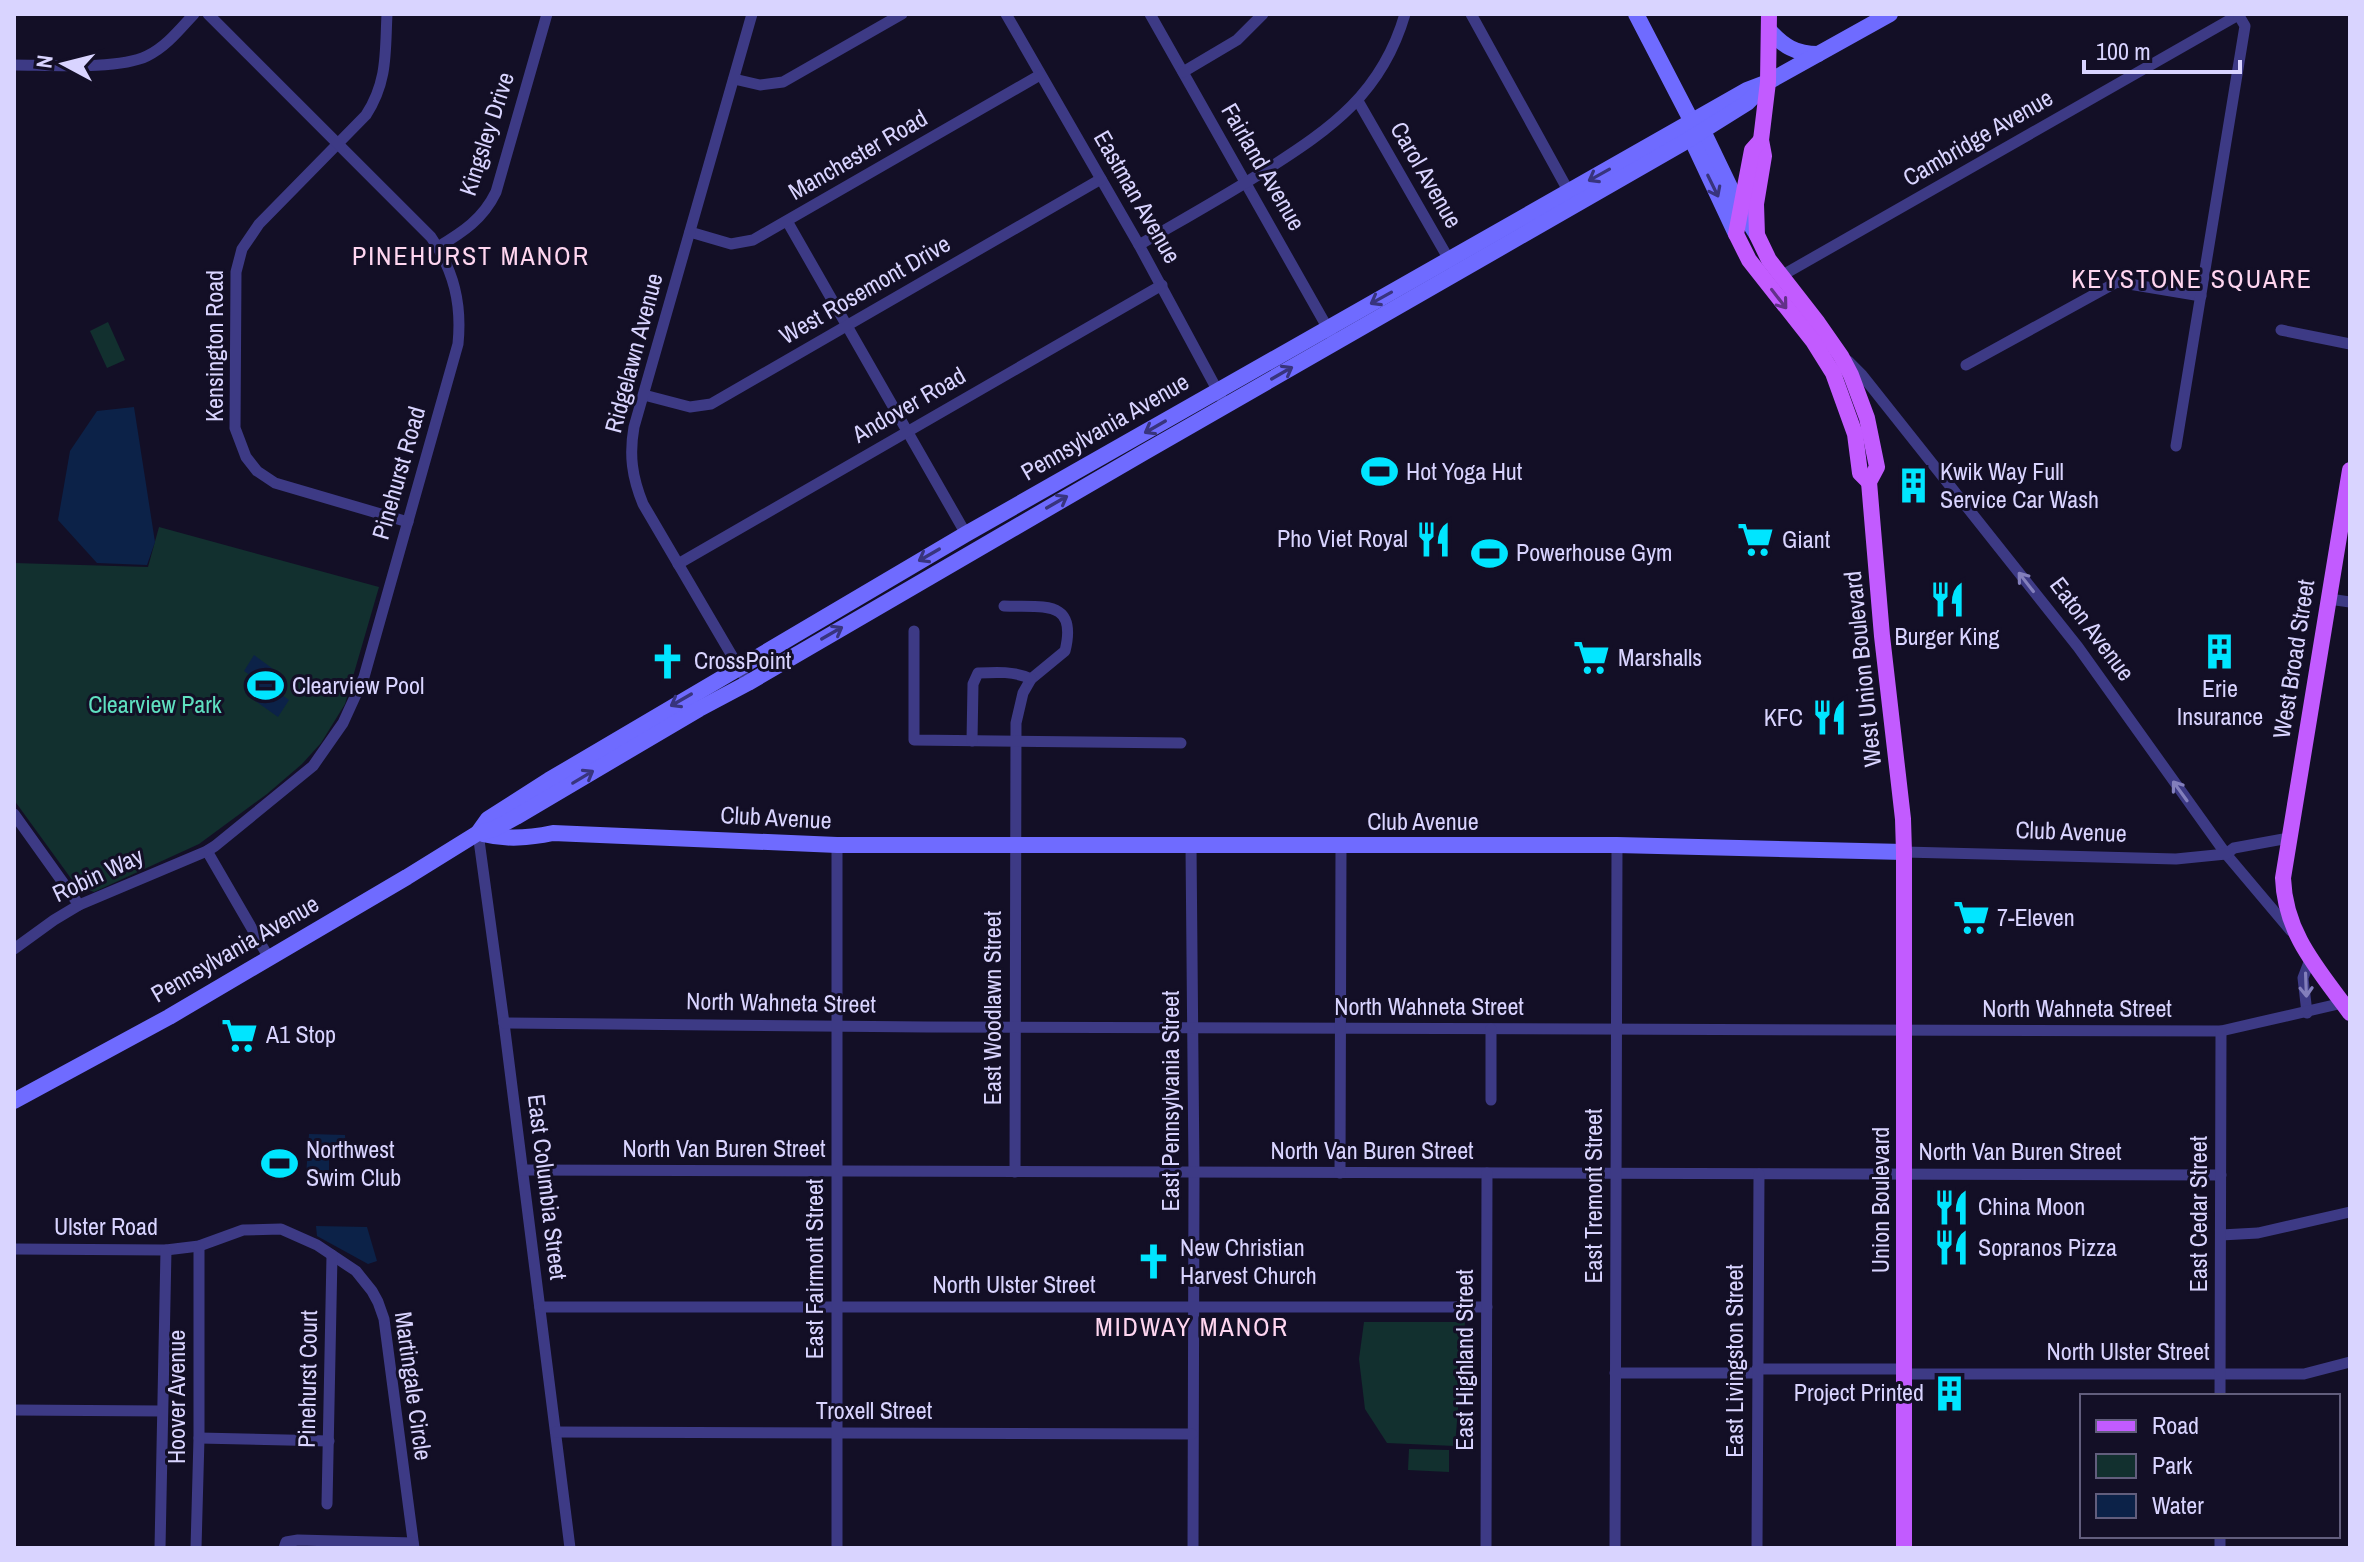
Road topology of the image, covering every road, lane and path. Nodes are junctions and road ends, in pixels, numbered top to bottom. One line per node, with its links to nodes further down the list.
1 (194, 14): 18 (street)
2 (208, 14): 26 (street, Pinehurst Road)
3 (387, 14): 26 (street, Kensington Road)
4 (547, 14): 36 (street, Kingsley Drive)
5 (752, 14): 21 (street, Ridgelawn Avenue)
6 (902, 14): 21 (street)
7 (1022, 14): 15 (street)
8 (1150, 14): 19 (street, Fairland Avenue)
9 (1263, 14): 19 (street)
10 (1405, 14): 23 (street)
11 (1471, 14): 29 (street)
12 (1636, 14): 24 (street)
13 (1890, 14): 17 (street, Pennsylvania Avenue)
14 (2239, 14): 38 (street, Cambridge Avenue); 40 (street)
15 (1008, 17): 20 (street, Eastman Avenue)
16 (1769, 22): 17 (street); 22 (main road, West Union Boulevard)
17 (1819, 54): 22 (street, Pennsylvania Avenue)
18 (14, 65)
19 (1183, 72): 28 (street, Fairland Avenue)
20 (1040, 75): 27 (street, Eastman Avenue); 31 (street, Manchester Road)
21 (734, 79): 32 (street, Ridgelawn Avenue)
22 (1768, 82): 24 (street, Pennsylvania Avenue); 25 (main road, West Union Boulevard)
23 (1358, 101): 28 (street); 37 (street, Carol Avenue)
24 (1695, 130): 29 (street, Pennsylvania Avenue, one-way to 29); 30 (street); 33 (street, one-way to 33); 37 (street, Pennsylvania Avenue)
25 (1761, 140): 30 (main road, West Union Boulevard); 34 (main road, West Union Boulevard)
26 (338, 144): 36 (street, Pinehurst Road); 53 (street, Kensington Road)
27 (1101, 179): 35 (street, Eastman Avenue); 41 (street, West Rosemont Drive)
28 (1247, 182): 35 (street); 43 (street, Fairland Avenue)
29 (1569, 192): 37 (street, Pennsylvania Avenue)
30 (1740, 208): 33 (main road, West Union Boulevard); 34 (street)
31 (787, 221): 32 (street, Manchester Road); 41 (street)
32 (690, 232): 47 (street, Ridgelawn Avenue)
33 (1736, 234): 52 (main road, West Union Boulevard, one-way to 52)
34 (1757, 235): 38 (main road, West Union Boulevard)
35 (1139, 245): 39 (street, Eastman Avenue)
36 (438, 247): 53 (street, Pinehurst Road)
37 (1453, 266): 43 (street, Pennsylvania Avenue)
38 (1781, 276): 45 (main road, West Union Boulevard)
39 (1162, 285): 48 (street, Eastman Avenue); 49 (street, Andover Road)
40 (2201, 296): 46 (street); 50 (street)
41 (848, 325): 47 (street, West Rosemont Drive); 49 (street)
42 (2281, 330): 44 (street)
43 (1332, 335): 48 (street, Pennsylvania Avenue)
44 (2350, 344)
45 (1841, 356): 52 (main road, West Union Boulevard); 78 (street, Eaton Avenue, one-way to 45)
46 (1966, 365)
47 (644, 395): 55 (street, Ridgelawn Avenue)
48 (1222, 398): 54 (street, Pennsylvania Avenue, one-way to 54); 62 (street, Pennsylvania Avenue, one-way to 48)
49 (909, 431): 54 (street); 55 (street, Andover Road)
50 (2176, 446)
51 (2350, 470): 56 (main road, West Broad Street)
52 (1869, 482): 77 (main road, West Union Boulevard)
53 (408, 522): 76 (street, Pinehurst Road)
54 (966, 534): 60 (street, Pennsylvania Avenue, one-way to 60)
55 (678, 564): 60 (street, Ridgelawn Avenue)
56 (2329, 599): 57 (street); 70 (main road, West Broad Street)
57 (2350, 602)
58 (1004, 606): 61 (street)
59 (914, 631): 63 (street)
60 (738, 667): 62 (street, Ridgelawn Avenue); 67 (street, Pennsylvania Avenue, one-way to 67)
61 (1031, 679): 63 (street); 64 (street, East Woodlawn Street)
62 (748, 683): 67 (street, Pennsylvania Avenue, one-way to 62)
63 (972, 741): 64 (street)
64 (1016, 741): 65 (street); 72 (street, East Woodlawn Street)
65 (1181, 743)
66 (14, 814): 79 (street)
67 (508, 814): 68 (street, Pennsylvania Avenue); 69 (street, Club Avenue)
68 (478, 833): 69 (street, Club Avenue); 83 (street, Pennsylvania Avenue); 86 (street, East Columbia Street)
69 (553, 833): 71 (street, Club Avenue)
70 (2289, 838): 78 (street, Club Avenue); 80 (main road, West Broad Street)
71 (837, 845): 72 (street, Club Avenue); 87 (street, East Fairmont Street)
72 (1015, 845): 74 (street, Club Avenue); 88 (street, East Woodlawn Street)
73 (1617, 845): 75 (street, Club Avenue); 77 (street, Club Avenue); 90 (street, East Tremont Street)
74 (1191, 846): 75 (street, Club Avenue); 89 (street, East Pennsylvania Street)
75 (1341, 846): 91 (street)
76 (207, 851): 79 (street, Robin Way); 83 (street)
77 (1904, 852): 78 (street, Club Avenue); 93 (main road, Union Boulevard)
78 (2226, 854): 80 (street, Eaton Avenue)
79 (79, 905): 81 (street, Robin Way)
80 (2297, 938): 82 (main road, West Broad Street)
81 (14, 949)
82 (2311, 957): 84 (main road, West Broad Street); 85 (street, one-way to 85)
83 (269, 958): 96 (street, Pennsylvania Avenue)
84 (2348, 1006): 85 (street, North Wahneta Street)
85 (2307, 1013): 94 (street, North Wahneta Street)
86 (504, 1023): 87 (street, North Wahneta Street); 97 (street, East Columbia Street)
87 (837, 1026): 88 (street, North Wahneta Street); 98 (street, East Fairmont Street)
88 (1015, 1027): 89 (street, North Wahneta Street); 99 (street, East Woodlawn Street)
89 (1193, 1028): 91 (street, North Wahneta Street); 100 (street, East Pennsylvania Street)
90 (1617, 1028): 92 (street, North Wahneta Street); 93 (street, North Wahneta Street); 103 (street, East Tremont Street)
91 (1341, 1029): 92 (street, North Wahneta Street); 101 (street)
92 (1491, 1029): 95 (street)
93 (1906, 1031): 94 (street, North Wahneta Street); 105 (main road, Union Boulevard)
94 (2221, 1031): 106 (street, East Cedar Street)
95 (1491, 1100)
96 (14, 1101)
97 (523, 1170): 98 (street, North Van Buren Street); 113 (street, East Columbia Street)
98 (837, 1172): 99 (street, North Van Buren Street); 114 (street, East Fairmont Street)
99 (1015, 1172): 100 (street, North Van Buren Street)
100 (1194, 1173): 101 (street, North Van Buren Street); 116 (street, East Pennsylvania Street)
101 (1340, 1173): 102 (street, North Van Buren Street)
102 (1487, 1173): 103 (street, North Van Buren Street); 115 (street, East Highland Street)
103 (1617, 1173): 104 (street, North Van Buren Street); 120 (street, East Tremont Street)
104 (1759, 1174): 105 (street, North Van Buren Street); 118 (street, East Livingston Street)
105 (1905, 1174): 106 (street, North Van Buren Street); 119 (main road, Union Boulevard)
106 (2221, 1175): 108 (street, East Cedar Street)
107 (2350, 1212): 108 (street)
108 (2221, 1235): 121 (street, East Cedar Street)
109 (199, 1246): 111 (street, Ulster Road); 112 (street, Martingale Circle); 128 (street, Hoover Avenue)
110 (14, 1249): 111 (street, Ulster Road)
111 (166, 1250): 124 (street, Hoover Avenue)
112 (332, 1255): 129 (street, Pinehurst Court); 132 (street, Martingale Circle)
113 (540, 1307): 114 (street, North Ulster Street); 125 (street, East Columbia Street)
114 (837, 1307): 116 (street, North Ulster Street); 126 (street, East Fairmont Street)
115 (1487, 1307): 116 (street, North Ulster Street); 138 (street, East Highland Street)
116 (1193, 1308): 127 (street, East Pennsylvania Street)
117 (2350, 1362): 121 (street, North Ulster Street)
118 (1757, 1371): 119 (street, North Ulster Street); 120 (street, North Ulster Street); 140 (street, East Livingston Street)
119 (1905, 1371): 121 (street, North Ulster Street); 141 (main road, Union Boulevard)
120 (1615, 1373): 139 (street, East Tremont Street)
121 (2220, 1374): 122 (street, East Cedar Street)
122 (2220, 1394)
123 (14, 1410): 124 (street)
124 (162, 1411): 133 (street, Hoover Avenue)
125 (556, 1432): 126 (street, Troxell Street); 135 (street, East Columbia Street)
126 (837, 1433): 127 (street, Troxell Street); 136 (street, East Fairmont Street)
127 (1192, 1434): 137 (street, East Pennsylvania Street)
128 (199, 1438): 129 (street); 134 (street, Hoover Avenue)
129 (329, 1441): 130 (street, Pinehurst Court)
130 (327, 1504)
131 (285, 1545): 132 (street)
132 (414, 1545)
133 (160, 1548)
134 (196, 1548)
135 (570, 1548)
136 (837, 1548)
137 (1193, 1548)
138 (1486, 1548)
139 (1615, 1548)
140 (1757, 1548)
141 (1904, 1548)

